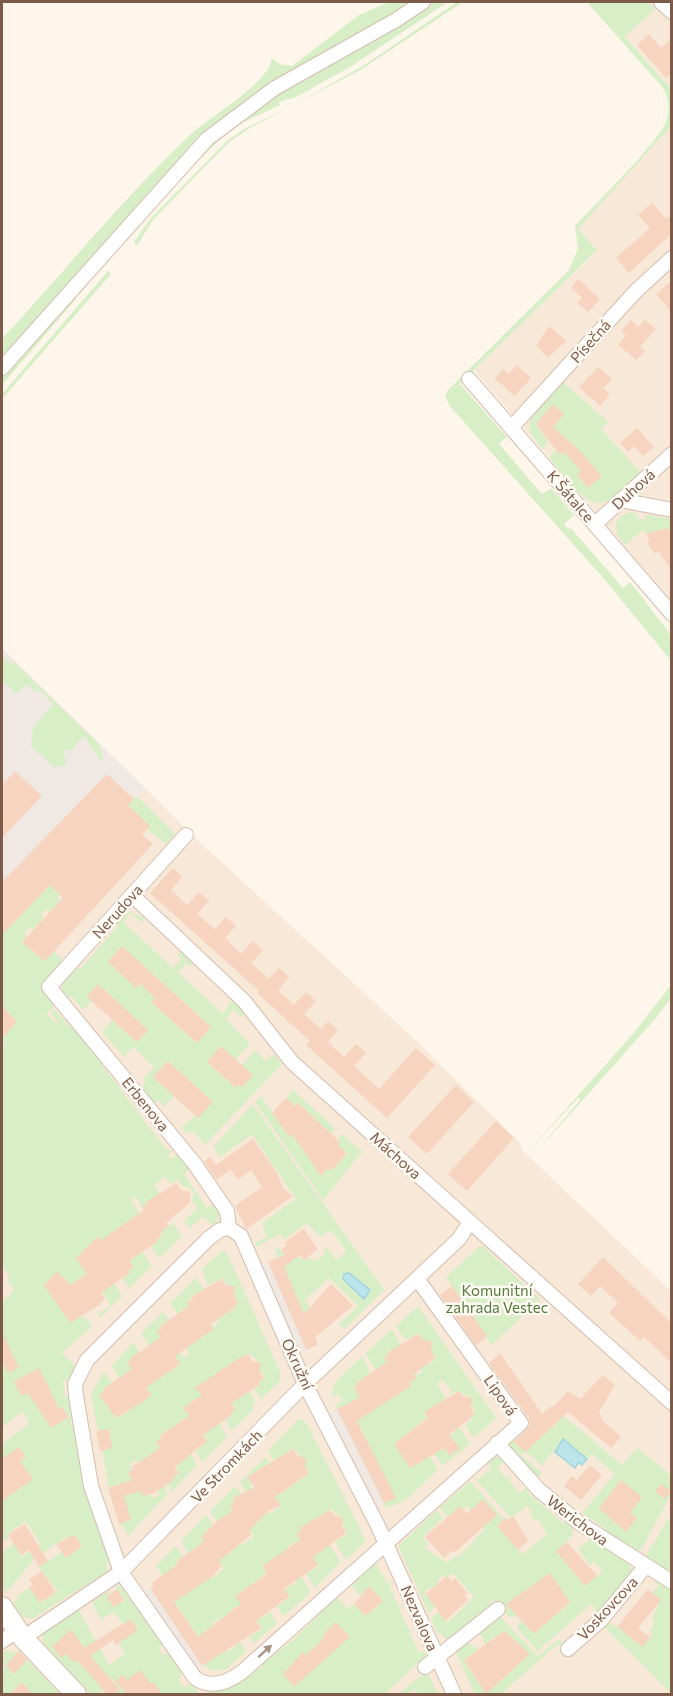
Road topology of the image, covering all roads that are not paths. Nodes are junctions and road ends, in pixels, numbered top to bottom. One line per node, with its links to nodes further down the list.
1 (423, 2): 5 (street)
2 (661, 2): 3 (street)
3 (672, 12)
4 (672, 258): 7 (street, Písečná)
5 (2, 368)
6 (469, 379): 7 (street, K Šátalce)
7 (511, 428): 11 (street, K Šátalce)
8 (672, 454): 9 (street, Duhová)
9 (620, 500): 10 (street); 11 (street, Duhová)
10 (672, 510)
11 (595, 524): 12 (street, K Šátalce)
12 (672, 614)
13 (186, 835): 14 (street, Nerudova)
14 (132, 895): 15 (street, Nerudova); 16 (street, Máchova)
15 (49, 987): 17 (street, Erbenova)
16 (470, 1222): 18 (street, Ve Stromkách); 20 (street, Máchova)
17 (229, 1228): 19 (street, Okružní); 24 (street)
18 (418, 1280): 19 (street, Ve Stromkách); 21 (street, Lipová)
19 (305, 1384): 22 (street, Okružní); 24 (street, Ve Stromkách)
20 (672, 1403)
21 (497, 1443): 22 (street, Lipová); 23 (street, Werichova)
22 (385, 1542): 24 (street, one-way to 22); 30 (street, Nezvalova)
23 (645, 1567): 25 (street, Werichova); 29 (street, Voskovcova)
24 (122, 1572): 28 (street, Ve Stromkách)
25 (672, 1582)
26 (2, 1607): 28 (street)
27 (498, 1609): 30 (street)
28 (14, 1636): 32 (street)
29 (568, 1649)
30 (438, 1659): 31 (street); 33 (street, Nezvalova)
31 (425, 1666)
32 (76, 1695)
33 (454, 1695)

